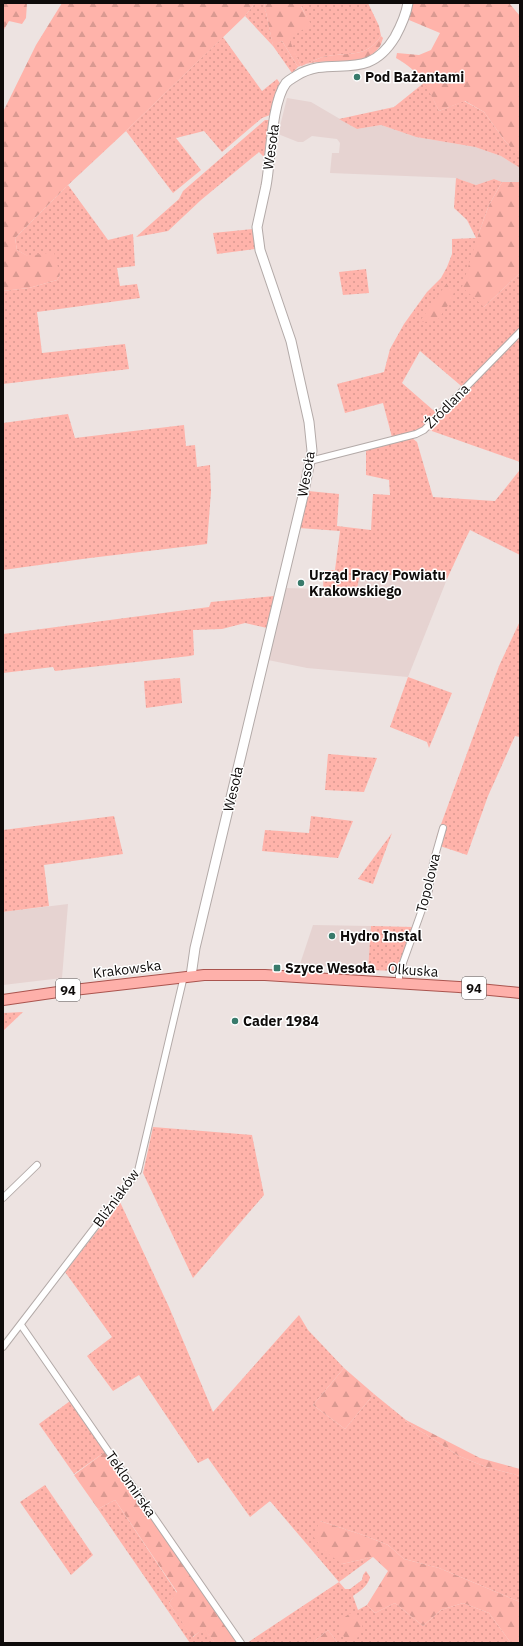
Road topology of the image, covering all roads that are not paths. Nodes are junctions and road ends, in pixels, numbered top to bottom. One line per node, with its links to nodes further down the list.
1 (408, 3): 3 (street, Wesoła)
2 (520, 332): 3 (street, Źródlana)
3 (310, 461): 5 (street, Wesoła)
4 (443, 828): 6 (street, Topolowa)
5 (187, 976): 6 (main road, Olkuska / 94); 8 (main road, Krakowska / 94); 11 (street, Bliźniaków)
6 (399, 983): 7 (main road, Olkuska / 94)
7 (520, 993)
8 (3, 1000)
9 (37, 1165): 10 (street)
10 (3, 1198)
11 (20, 1325): 12 (street, Bliźniaków); 13 (street, Teklomirska)
12 (3, 1347)
13 (241, 1643)

